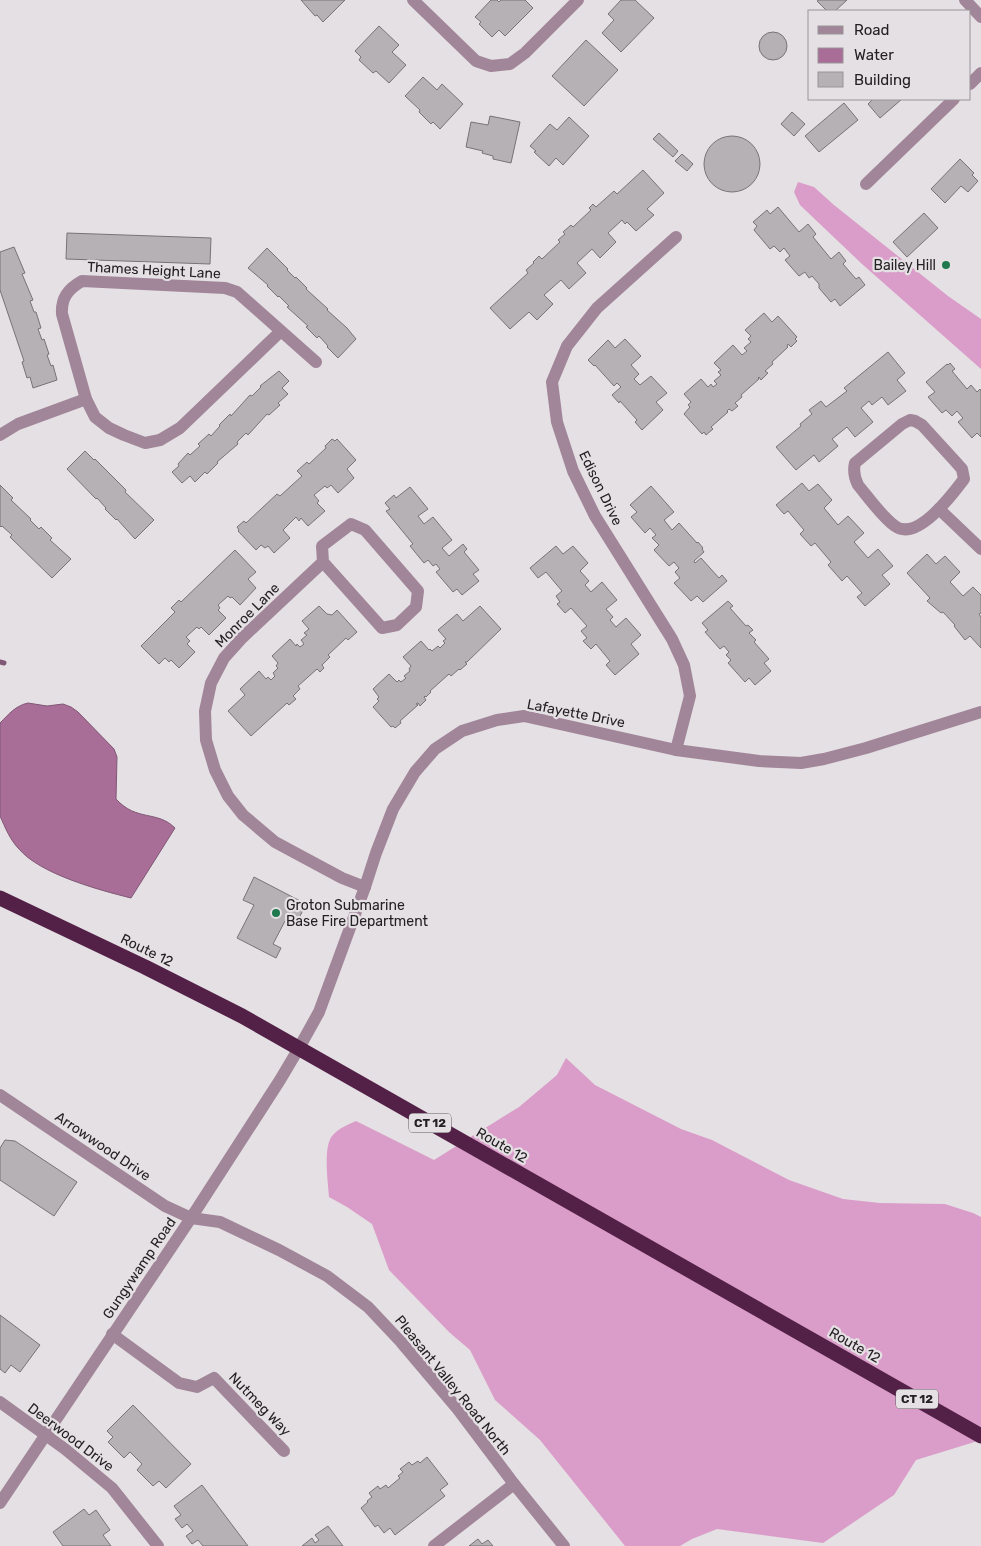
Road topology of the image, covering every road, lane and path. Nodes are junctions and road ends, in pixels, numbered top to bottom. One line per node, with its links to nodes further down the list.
1 (413, 0): 2 (street)
2 (578, 0)
3 (965, 0): 4 (street)
4 (981, 17)
5 (981, 73): 6 (street)
6 (971, 83)
7 (953, 100): 8 (street)
8 (866, 184)
9 (676, 237): 18 (street, Edison Drive)
10 (281, 331): 11 (street, Thames Height Lane); 12 (street, Thames Height Lane); 12 (street, Thames Height Lane)
11 (316, 362)
12 (86, 400): 13 (street)
13 (0, 436)
14 (939, 509): 14 (street); 15 (street)
15 (981, 549)
16 (323, 562): 16 (street); 19 (street, Monroe Lane)
17 (981, 712): 18 (street, Lafayette Drive)
18 (676, 750): 19 (street, Lafayette Drive)
19 (366, 887): 21 (street, Lafayette Drive)
20 (0, 898): 21 (highway, Route 12 / CT 12)
21 (299, 1048): 23 (street, Gungywamp Road); 27 (highway, Route 12 / CT 12)
22 (0, 1095): 23 (street, Arrowwood Drive)
23 (191, 1218): 24 (street, Gungywamp Road); 29 (street, Pleasant Valley Road North)
24 (112, 1334): 26 (street, Gungywamp Road); 28 (street, Nutmeg Way)
25 (0, 1402): 26 (street, Deerwood Drive)
26 (46, 1435): 30 (street, Gungywamp Road); 31 (street, Deerwood Drive)
27 (981, 1436)
28 (284, 1451)
29 (514, 1484): 32 (street); 33 (street, Pleasant Valley Road North)
30 (0, 1503)
31 (158, 1546)
32 (434, 1546)
33 (564, 1546)

